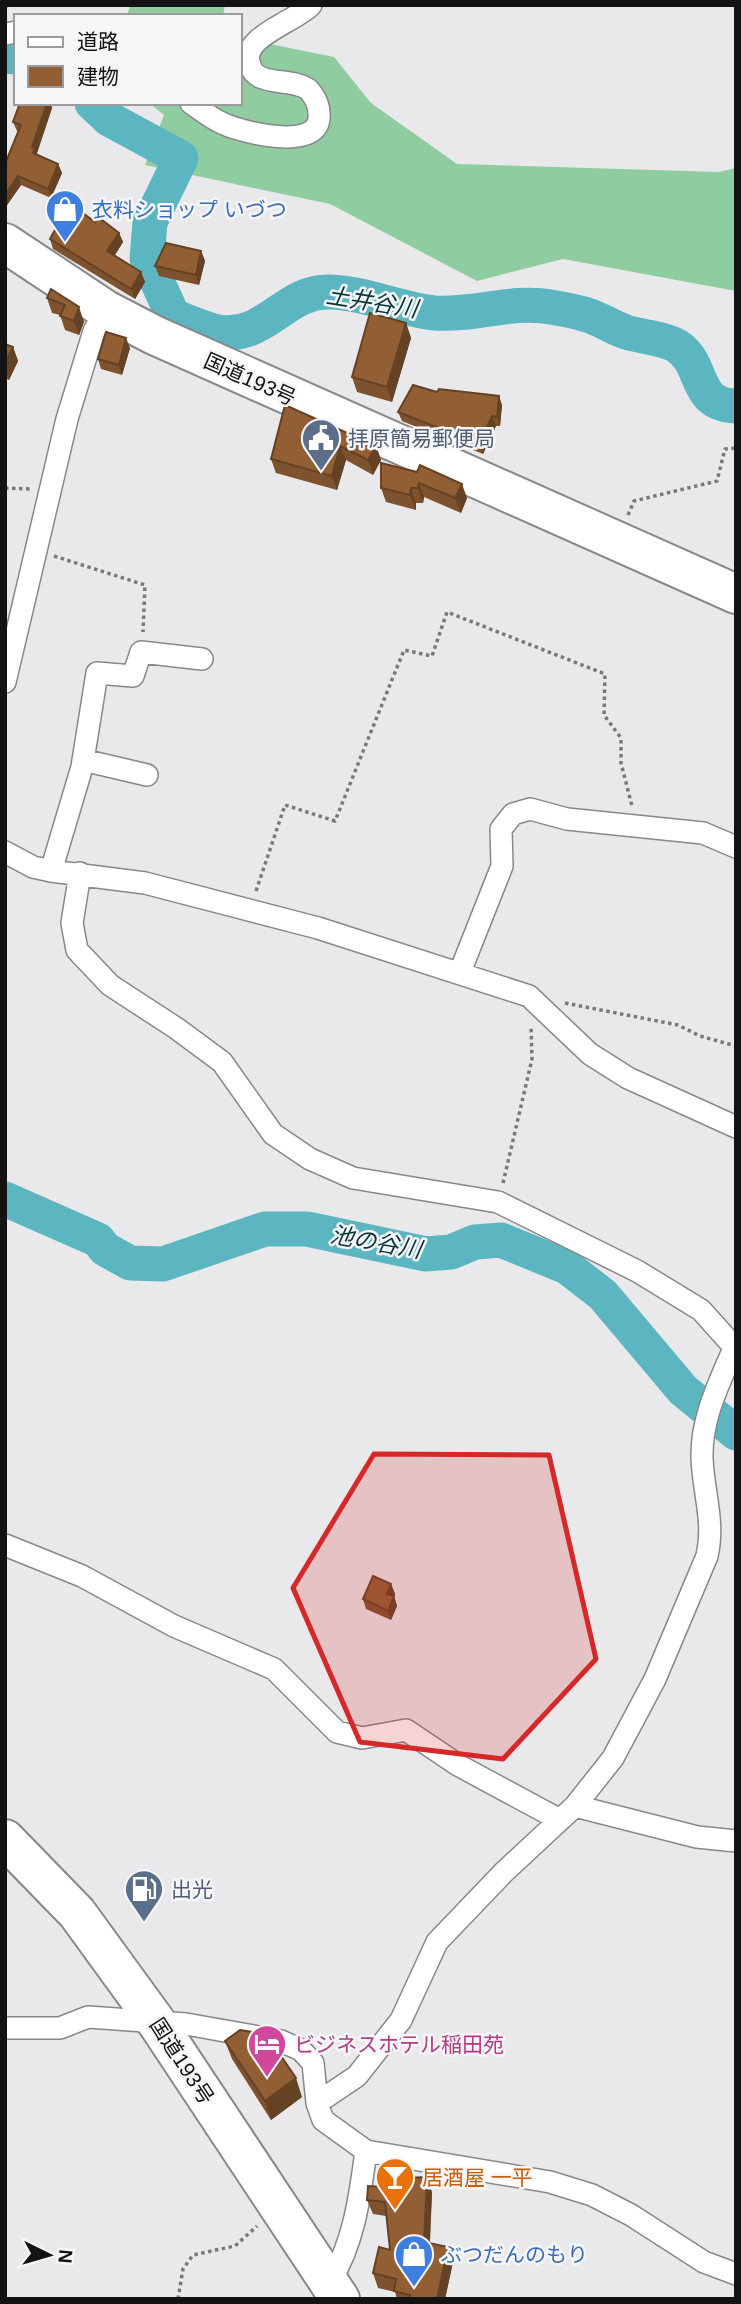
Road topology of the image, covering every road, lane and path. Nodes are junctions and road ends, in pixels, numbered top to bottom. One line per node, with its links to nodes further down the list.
1 (312, 5): 2 (street)
2 (194, 105)
3 (5, 243): 4 (highway, 国道193号)
4 (106, 310): 6 (highway, 国道193号); 7 (street)
5 (736, 448): 6 (path)
6 (618, 542): 8 (highway, 国道193号)
7 (37, 550): 9 (path); 11 (street)
8 (736, 594)
9 (141, 652): 10 (street); 12 (street)
10 (202, 659)
11 (5, 682)
12 (83, 760): 13 (street); 17 (street)
13 (147, 775)
14 (631, 825): 15 (street); 19 (path); 20 (street)
15 (736, 847)
16 (5, 852): 17 (street)
17 (51, 871): 18 (street)
18 (80, 873): 19 (street); 24 (street)
19 (250, 910): 20 (street)
20 (460, 972): 21 (street)
21 (532, 999): 22 (path); 23 (street); 24 (path)
22 (736, 1046)
23 (736, 1127)
24 (498, 1202): 25 (street)
25 (735, 1349): 27 (street)
26 (5, 1545): 27 (street)
27 (568, 1813): 29 (street); 32 (street)
28 (5, 1839): 30 (highway, 国道193号)
29 (736, 1841)
30 (157, 2023): 31 (street); 32 (street); 34 (highway, 国道193号)
31 (5, 2028)
32 (317, 2103): 33 (street)
33 (366, 2151): 35 (street); 36 (street)
34 (278, 2209): 36 (highway, 国道193号); 37 (path)
35 (736, 2274)
36 (335, 2291)
37 (178, 2299)

